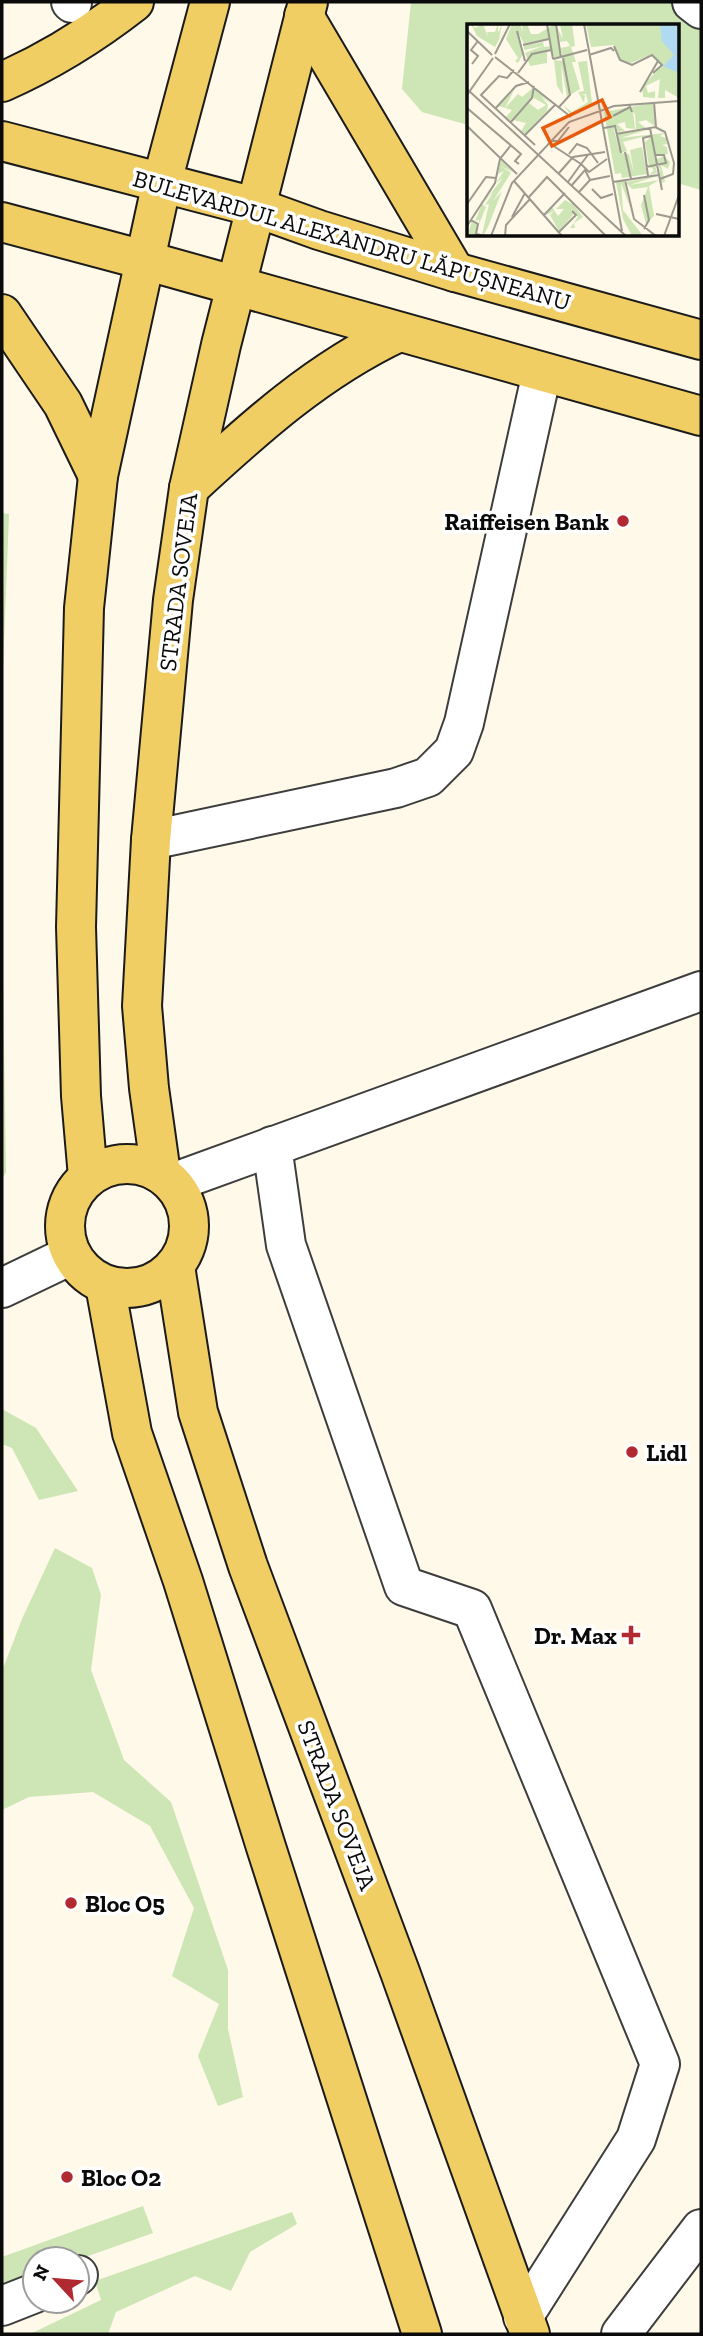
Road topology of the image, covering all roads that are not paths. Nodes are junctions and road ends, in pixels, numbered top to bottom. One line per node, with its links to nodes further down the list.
1 (134, 2): 6 (main road)
2 (210, 2): 8 (main road)
3 (692, 2): 5 (street)
4 (306, 9): 9 (main road, STRADA SOVEJA); 12 (main road)
5 (701, 9)
6 (2, 82)
7 (2, 141): 8 (main road, BULEVARDUL ALEXANDRU LĂPUȘNEANU)
8 (162, 181): 9 (main road, BULEVARDUL ALEXANDRU LĂPUȘNEANU); 11 (main road)
9 (255, 207): 12 (main road, BULEVARDUL ALEXANDRU LĂPUȘNEANU); 13 (main road, STRADA SOVEJA)
10 (2, 222): 11 (main road)
11 (144, 260): 13 (main road); 19 (main road)
12 (456, 272): 16 (main road, BULEVARDUL ALEXANDRU LĂPUȘNEANU)
13 (235, 286): 15 (main road); 20 (main road, STRADA SOVEJA)
14 (2, 314): 19 (main road)
15 (399, 332): 17 (main road); 20 (main road)
16 (701, 340)
17 (542, 372): 18 (main road); 21 (street)
18 (701, 416)
19 (98, 476): 24 (main road)
20 (189, 488): 21 (main road, STRADA SOVEJA)
21 (151, 840): 25 (main road, STRADA SOVEJA)
22 (701, 991): 23 (street)
23 (272, 1146): 25 (street); 33 (street)
24 (88, 1177): 25 (main road); 26 (main road)
25 (167, 1178): 27 (main road)
26 (71, 1255): 28 (main road); 29 (street)
27 (175, 1266): 28 (main road); 33 (main road, STRADA SOVEJA)
28 (105, 1285): 34 (main road)
29 (2, 1288)
30 (701, 2229): 35 (street)
31 (21, 2298): 32 (street)
32 (2, 2306)
33 (527, 2326)
34 (422, 2334)
35 (621, 2334)

